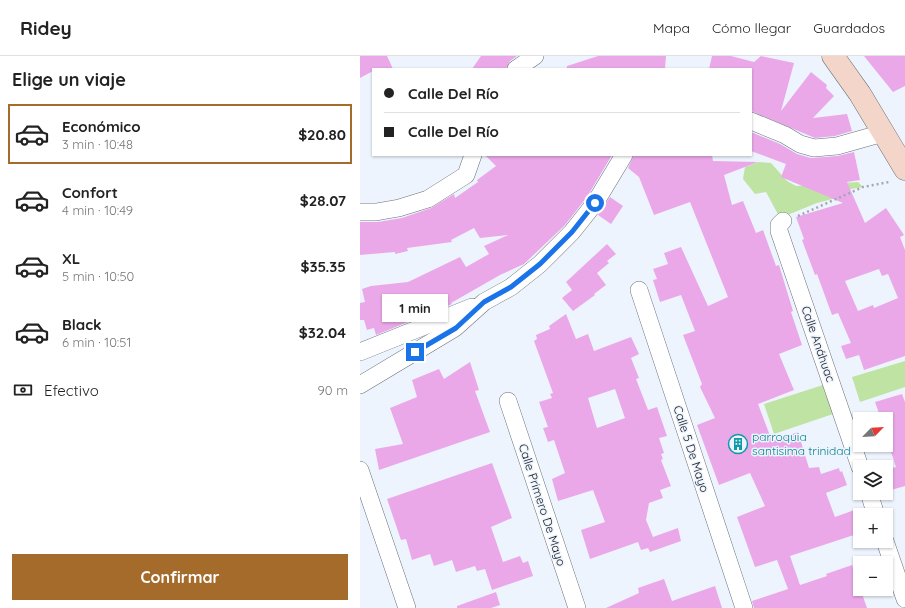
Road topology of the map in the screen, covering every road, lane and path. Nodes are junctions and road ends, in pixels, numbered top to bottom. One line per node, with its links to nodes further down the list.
1 (536, 56): 3 (street)
2 (833, 56): 5 (main road)
3 (518, 68)
4 (752, 121): 5 (street)
5 (883, 133): 8 (main road)
6 (473, 156): 9 (street)
7 (623, 156): 12 (street)
8 (897, 175): 10 (path)
9 (360, 212)
10 (783, 221): 16 (street, Calle Anáhuac)
11 (639, 290): 22 (street, Calle 5 De Mayo)
12 (484, 302): 13 (street); 14 (street)
13 (360, 352)
14 (360, 385)
15 (508, 402): 21 (street, Calle Primero De Mayo)
16 (857, 460)
17 (360, 470): 20 (street)
18 (887, 548): 19 (street)
19 (905, 599)
20 (407, 608)
21 (577, 608)
22 (744, 608)

